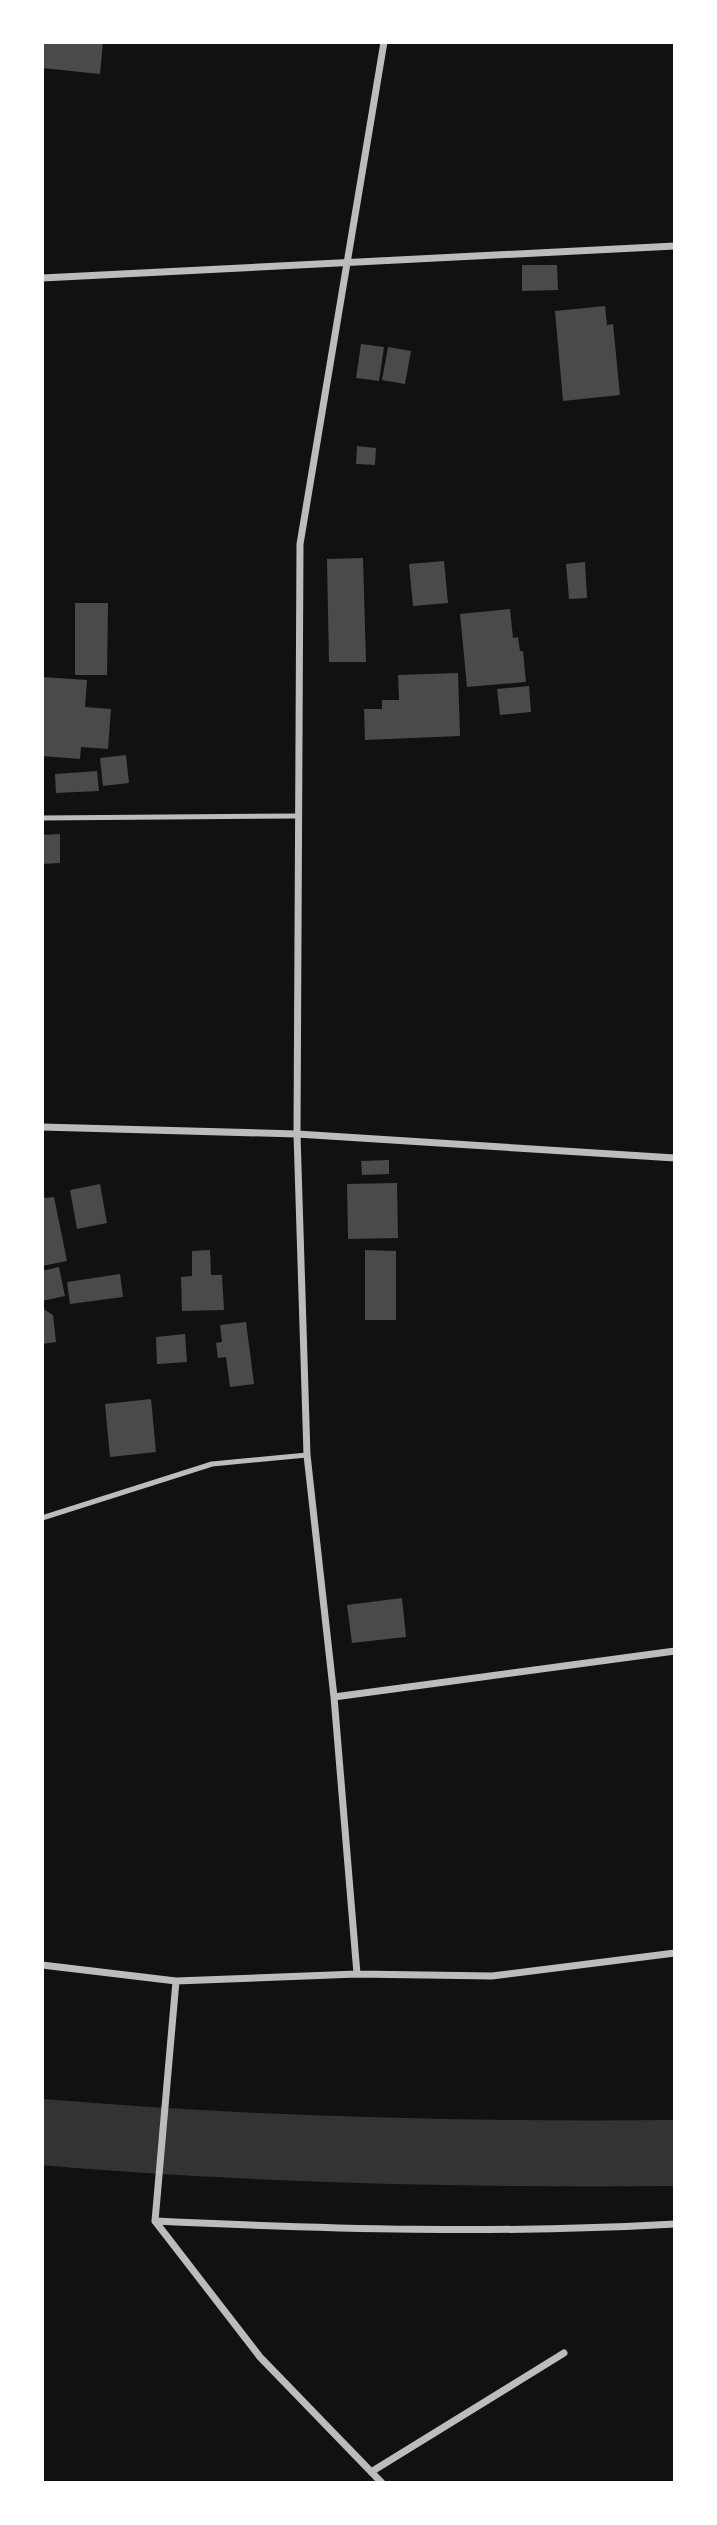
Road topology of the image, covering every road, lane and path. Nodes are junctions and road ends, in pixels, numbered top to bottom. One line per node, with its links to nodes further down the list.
1 (384, 42): 3 (street)
2 (675, 246): 3 (street)
3 (348, 264): 4 (street); 5 (street)
4 (42, 278)
5 (298, 816): 6 (lane); 8 (street)
6 (42, 818)
7 (42, 1127): 8 (street)
8 (297, 1134): 9 (street); 10 (street)
9 (675, 1158)
10 (307, 1455): 11 (lane); 13 (street)
11 (42, 1518)
12 (675, 1651): 13 (street)
13 (334, 1697): 16 (street)
14 (675, 1953): 16 (street)
15 (42, 1965): 17 (street)
16 (357, 1974): 17 (street)
17 (176, 1982): 18 (street)
18 (155, 2221): 19 (street); 21 (street)
19 (675, 2224)
20 (564, 2353): 21 (street)
21 (371, 2472): 22 (street)
22 (382, 2483)

